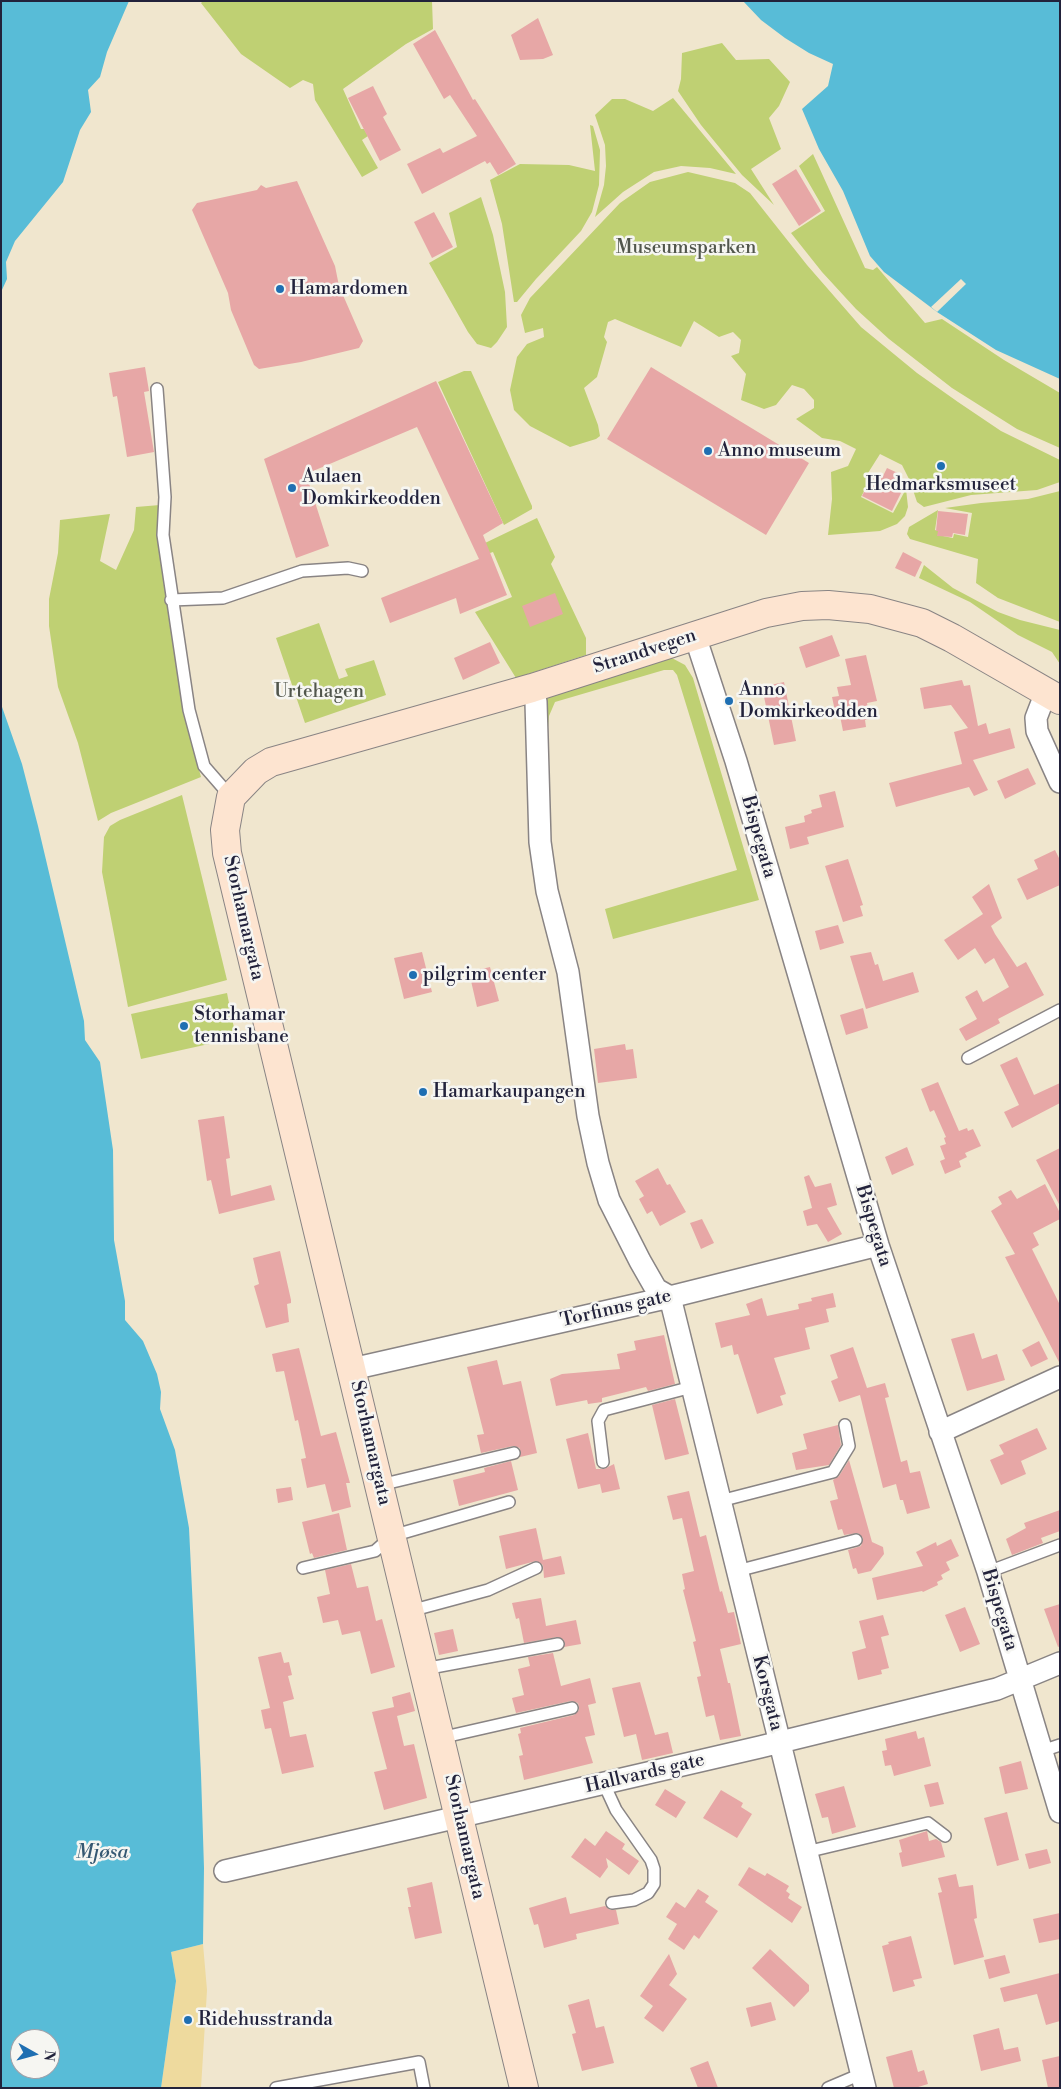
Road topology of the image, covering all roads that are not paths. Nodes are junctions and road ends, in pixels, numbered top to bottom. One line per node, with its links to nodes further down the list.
1 (156, 389): 3 (lane)
2 (362, 571): 3 (lane)
3 (171, 600): 8 (lane)
4 (695, 636): 5 (main road, Strandvegen); 6 (main road, Strandvegen); 11 (street, Bispegata)
5 (532, 688): 8 (main road, Strandvegen); 12 (street)
6 (1048, 700): 7 (street)
7 (1060, 782)
8 (231, 797): 13 (main road, Storhamargata)
9 (1060, 1010): 10 (lane)
10 (968, 1058)
11 (878, 1245): 12 (street, Torfinns gate); 17 (street, Bispegata)
12 (670, 1297): 13 (street, Torfinns gate); 15 (street, Korsgata)
13 (352, 1369): 20 (main road, Storhamargata)
14 (1060, 1377): 17 (street)
15 (692, 1387): 19 (lane); 21 (street, Korsgata)
16 (845, 1425): 21 (lane)
17 (940, 1432): 29 (street, Bispegata)
18 (514, 1453): 20 (lane)
19 (603, 1462)
20 (380, 1486): 23 (main road, Storhamargata)
21 (720, 1501): 28 (street, Korsgata)
22 (510, 1502): 23 (lane)
23 (392, 1536): 26 (lane); 30 (main road, Storhamargata)
24 (856, 1540): 28 (lane)
25 (1060, 1545): 29 (lane)
26 (304, 1568)
27 (536, 1568): 30 (lane)
28 (737, 1571): 37 (street, Korsgata)
29 (988, 1572): 34 (street, Bispegata)
30 (410, 1611): 33 (main road, Storhamargata)
31 (558, 1644): 33 (lane)
32 (1060, 1663): 34 (street, Hallvards gate)
33 (424, 1669): 36 (main road, Storhamargata)
34 (1021, 1680): 37 (street, Hallvards gate); 38 (street, Bispegata)
35 (572, 1708): 36 (lane)
36 (440, 1738): 41 (main road, Storhamargata)
37 (779, 1741): 39 (street, Hallvards gate); 43 (street, Korsgata)
38 (1051, 1748): 40 (street, Bispegata)
39 (604, 1784): 41 (street, Hallvards gate); 45 (lane)
40 (1060, 1812)
41 (459, 1818): 44 (street, Hallvards gate); 49 (main road, Storhamargata)
42 (945, 1836): 43 (lane)
43 (806, 1852): 46 (street, Korsgata)
44 (225, 1871)
45 (612, 1903)
46 (863, 2081): 50 (lane)
47 (276, 2088): 48 (lane)
48 (424, 2088)
49 (524, 2088)
50 (828, 2088)

